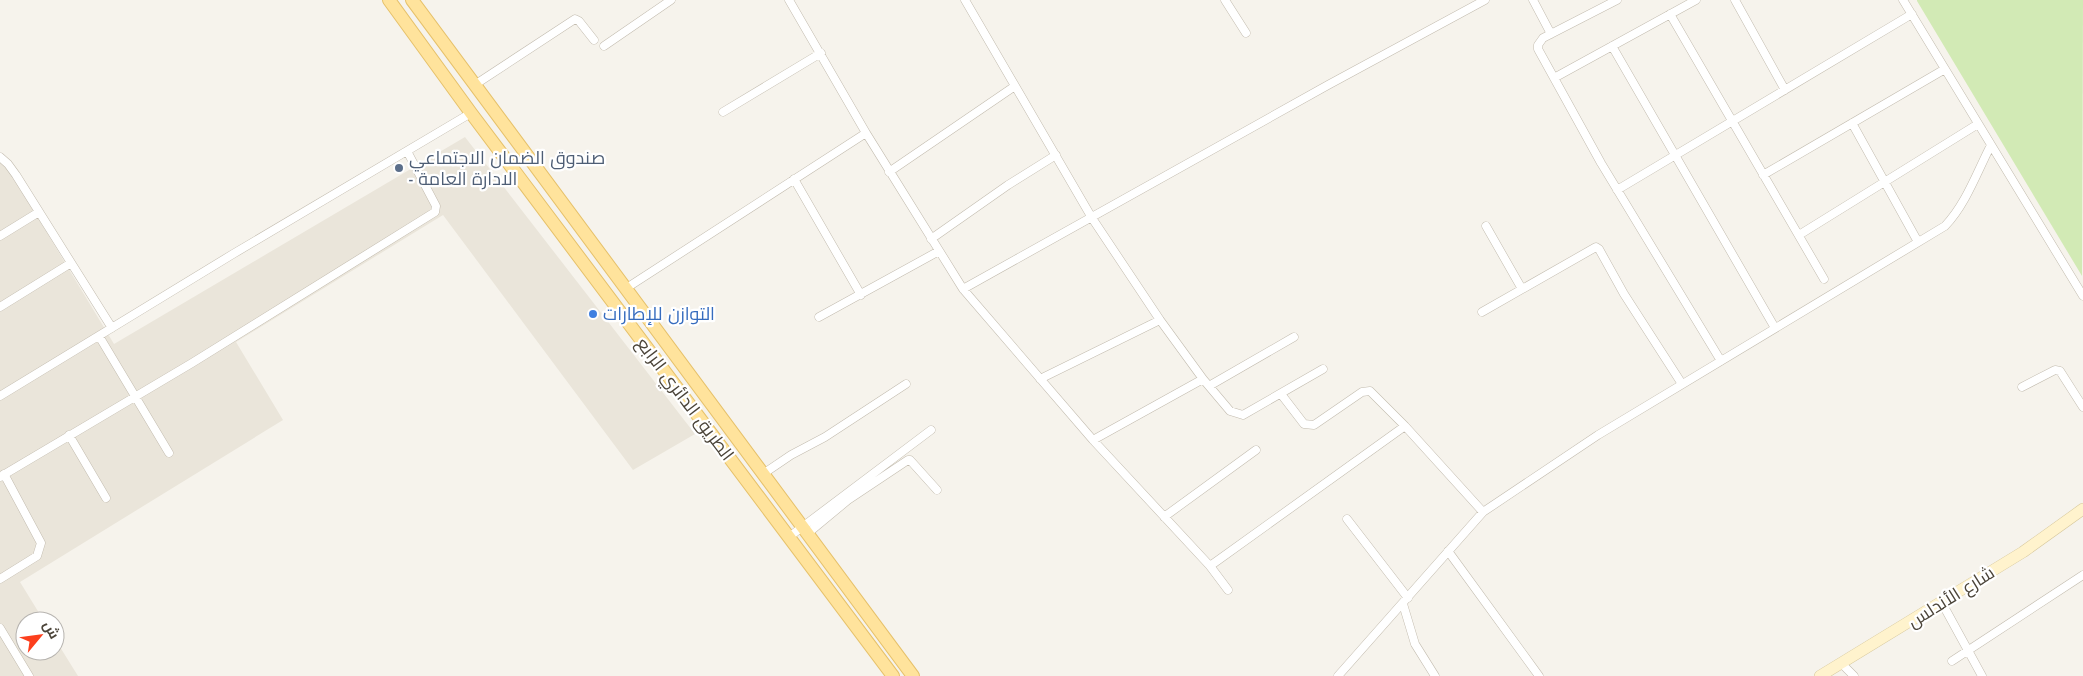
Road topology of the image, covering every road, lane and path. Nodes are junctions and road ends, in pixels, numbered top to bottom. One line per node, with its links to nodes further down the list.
1 (389, 0): 27 (main road, الطريق الدائري الرابع)
2 (412, 0): 23 (main road, الطريق الدائري الرابع)
3 (671, 0): 18 (street)
4 (789, 0): 20 (street)
5 (965, 0): 24 (street)
6 (1225, 0): 15 (street)
7 (1485, 0): 43 (street)
8 (1533, 0): 16 (street)
9 (1618, 0): 16 (street)
10 (1696, 0): 13 (street)
11 (1735, 0): 25 (street)
12 (1903, 0): 14 (street)
13 (1670, 14): 19 (street); 28 (street)
14 (1912, 14): 21 (street); 25 (street)
15 (1246, 33)
16 (1551, 34): 22 (street)
17 (594, 40): 23 (street)
18 (604, 46)
19 (1612, 46): 22 (street); 35 (street)
20 (821, 53): 26 (street); 31 (street)
21 (1945, 69): 29 (street); 30 (street)
22 (1554, 78): 41 (street)
23 (476, 84): 53 (main road, الطريق الدائري الرابع)
24 (1015, 86): 34 (street); 37 (street)
25 (1784, 90): 28 (street)
26 (722, 112)
27 (471, 113): 33 (street); 66 (main road, الطريق الدائري الرابع)
28 (1732, 121): 35 (street); 38 (street)
29 (1852, 123): 38 (street); 40 (street)
30 (1978, 124): 32 (street); 40 (street)
31 (866, 133): 37 (street); 39 (street)
32 (1990, 145): 48 (street); 56 (street)
33 (407, 151): 61 (street); 77 (street)
34 (1056, 155): 43 (street); 47 (street)
35 (1674, 156): 41 (street); 62 (street)
36 (0, 157): 42 (street)
37 (890, 172): 47 (street)
38 (1763, 174): 45 (street)
39 (794, 179): 53 (street); 55 (street)
40 (1884, 182): 45 (street); 48 (street)
41 (1617, 190): 67 (street)
42 (39, 212): 46 (street); 50 (street)
43 (1092, 218): 54 (street); 60 (street)
44 (1486, 226): 52 (street)
45 (1798, 235): 51 (street)
46 (0, 236)
47 (931, 239): 49 (street)
48 (1918, 242): 62 (street)
49 (939, 251): 54 (street); 55 (street)
50 (71, 263): 57 (street); 61 (street)
51 (1824, 279)
52 (1522, 288): 58 (street); 72 (street)
53 (625, 289): 63 (main road, الطريق الدائري الرابع)
54 (963, 289): 69 (street)
55 (861, 295): 59 (street)
56 (2083, 296)
57 (0, 306)
58 (1482, 312)
59 (819, 317)
60 (1160, 320): 69 (street); 70 (street)
61 (112, 328): 64 (street)
62 (1776, 328): 67 (street)
63 (658, 333): 66 (main road); 85 (main road, الطريق الدائري الرابع)
64 (99, 336): 76 (street); 77 (street)
65 (1294, 337): 73 (street)
66 (642, 341): 94 (main road, الطريق الدائري الرابع)
67 (1720, 361): 72 (street)
68 (1323, 369): 75 (street)
69 (1040, 378): 82 (street)
70 (1203, 379): 73 (street); 82 (street)
71 (906, 384): 85 (street)
72 (1682, 384): 90 (street)
73 (1209, 386): 75 (street)
74 (2022, 387): 78 (street)
75 (1281, 394): 79 (street)
76 (0, 396)
77 (136, 397): 81 (street); 84 (street)
78 (2083, 407)
79 (1405, 426): 90 (street); 96 (street)
80 (931, 430): 93 (street)
81 (69, 435): 86 (street); 88 (street)
82 (1093, 440): 91 (street)
83 (1256, 450): 91 (street)
84 (169, 454)
85 (763, 474): 93 (main road, الطريق الدائري الرابع)
86 (2, 475): 98 (street)
87 (937, 490): 93 (street)
88 (106, 498)
89 (2082, 511): 101 (main road, شارع الأندلس)
90 (1483, 512): 95 (street)
91 (1164, 517): 96 (street)
92 (1347, 519): 100 (street)
93 (805, 531): 94 (street); 108 (main road, الطريق الدائري الرابع)
94 (789, 537): 107 (main road, الطريق الدائري الرابع)
95 (1448, 551): 100 (street); 111 (street)
96 (1210, 566): 99 (street)
97 (2083, 575): 103 (street)
98 (0, 579)
99 (1228, 590)
100 (1405, 601): 109 (street); 110 (street)
101 (1942, 603): 103 (street); 105 (main road, شارع الأندلس)
102 (0, 628): 106 (street)
103 (1968, 650): 104 (street); 114 (street)
104 (1952, 661)
105 (1842, 663): 112 (main road, شارع الأندلس); 113 (street)
106 (30, 676)
107 (893, 676)
108 (913, 676)
109 (1338, 676)
110 (1434, 676)
111 (1540, 676)
112 (1820, 676)
113 (1854, 676)
114 (1982, 676)

